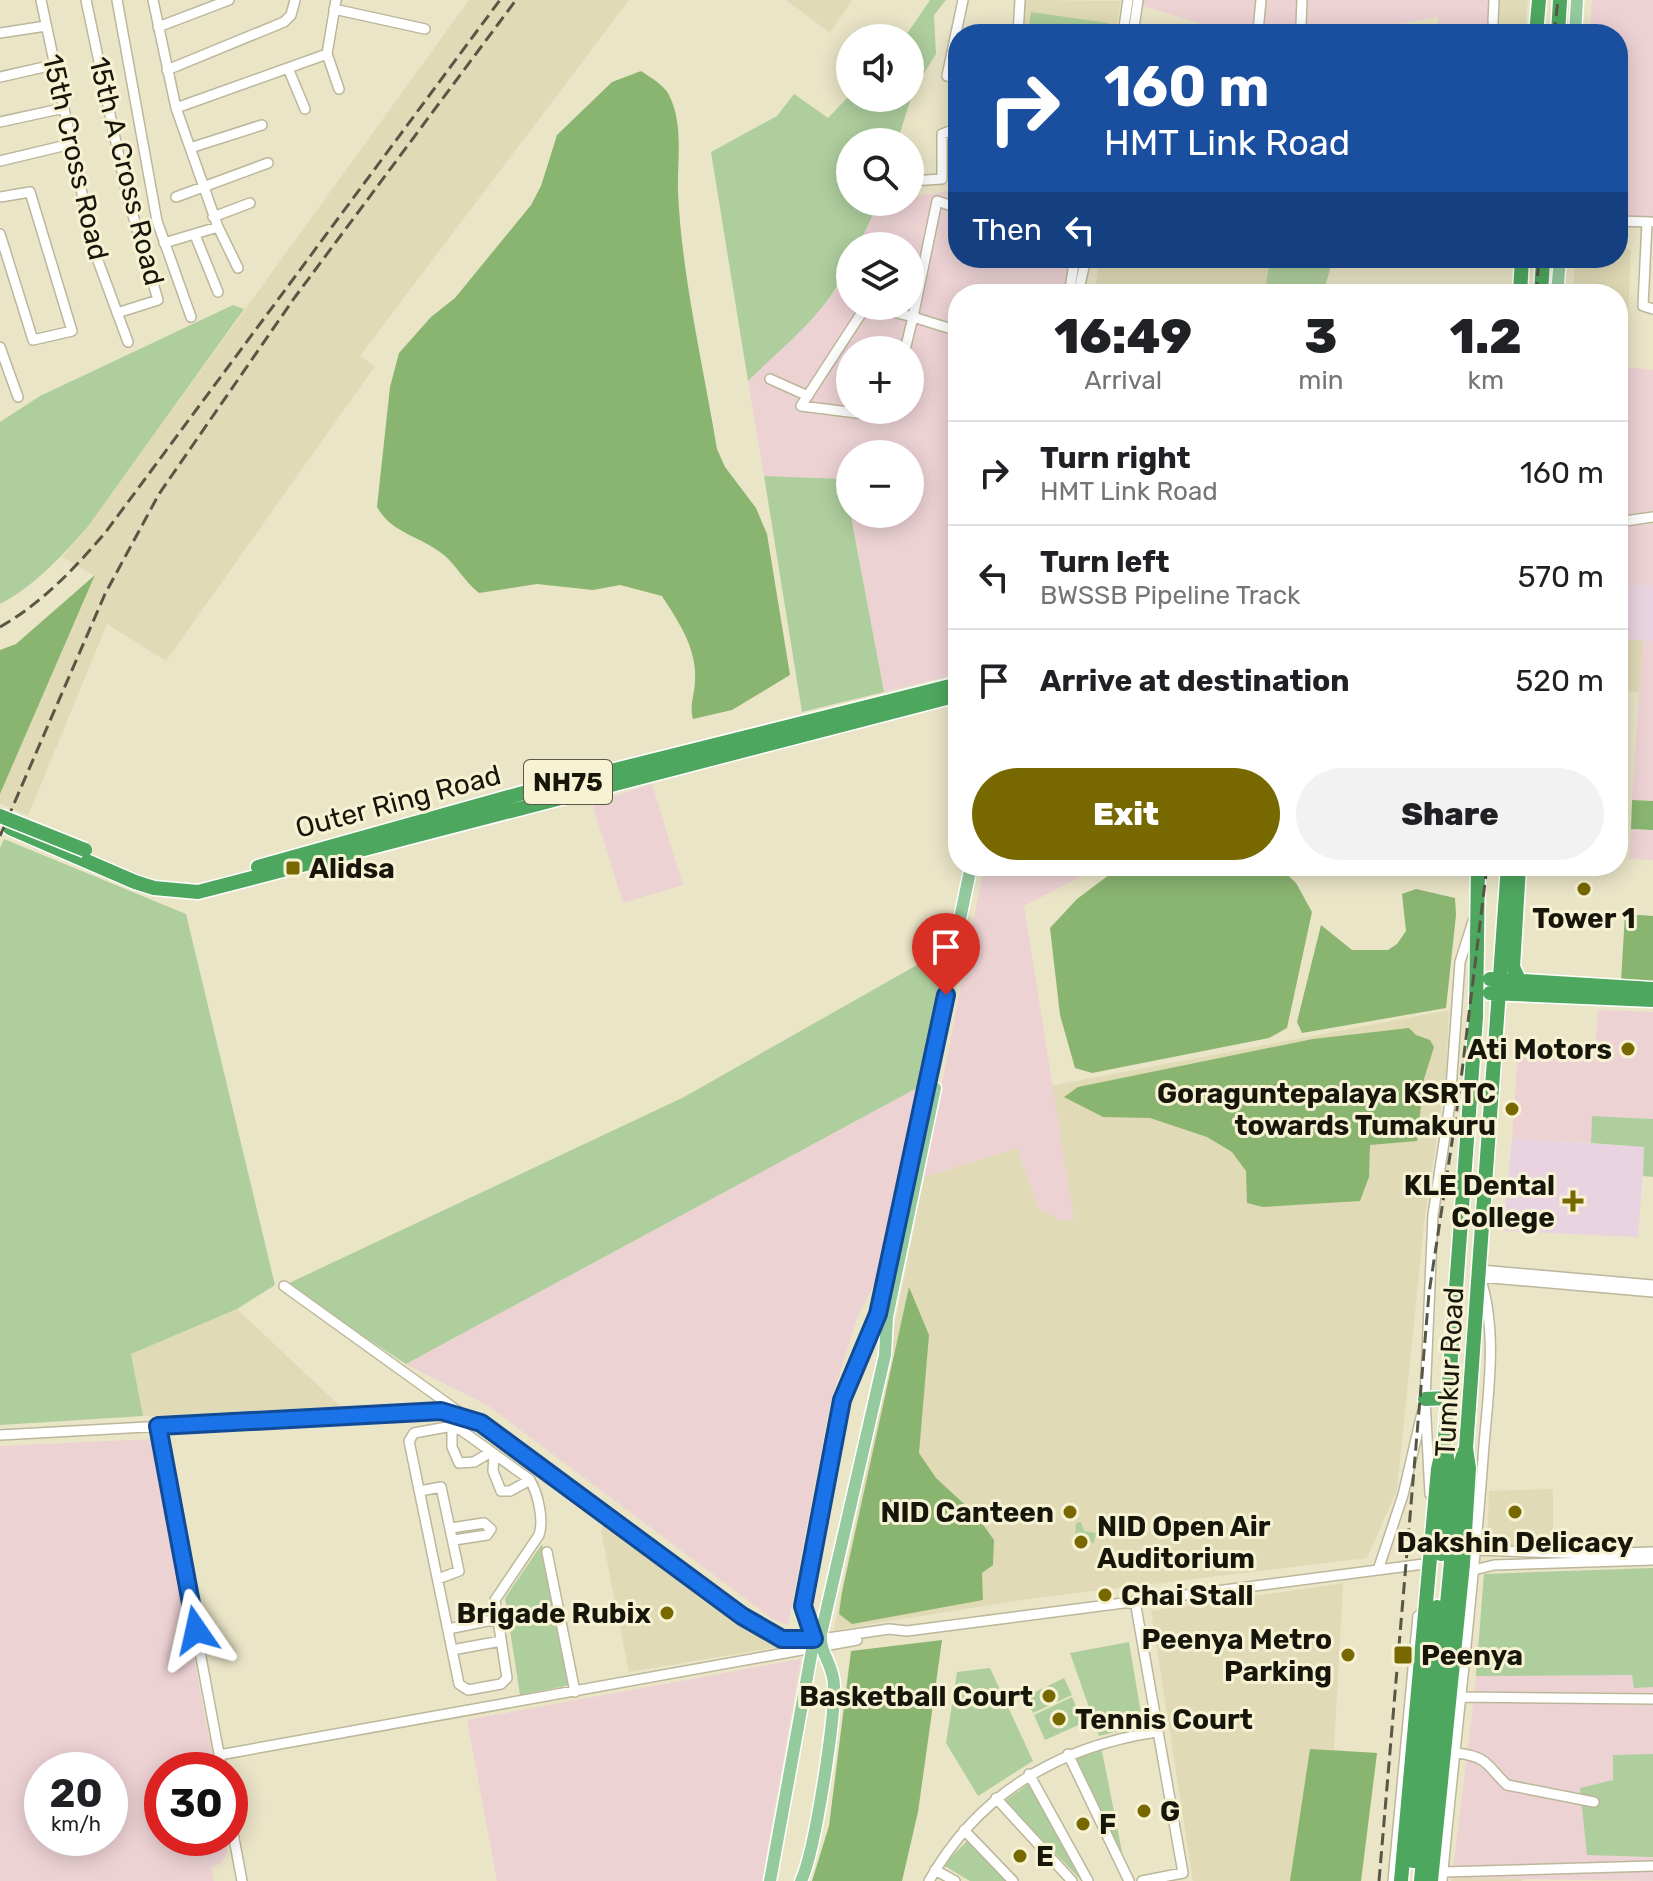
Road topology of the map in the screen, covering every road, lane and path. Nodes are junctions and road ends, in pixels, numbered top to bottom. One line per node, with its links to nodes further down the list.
1 (41, 0): 27 (street, 15th Cross Road)
2 (86, 0): 64 (street, 15th A Cross Road)
3 (117, 0): 59 (street)
4 (153, 0): 28 (street)
5 (229, 0): 28 (street)
6 (295, 0): 34 (street)
7 (963, 0): 18 (street)
8 (1020, 0): 19 (street)
9 (1134, 0): 20 (street); 21 (street)
10 (1261, 0): 22 (street)
11 (1302, 0): 23 (street)
12 (1494, 0): 17 (street)
13 (1539, 0): 24 (highway)
14 (1560, 0): 25 (highway)
15 (1577, 0): 26 (main road)
16 (335, 5): 29 (street); 31 (street)
17 (1493, 22)
18 (958, 24)
19 (1019, 24)
20 (1126, 24)
21 (1133, 24)
22 (1259, 24)
23 (1301, 24)
24 (1537, 24)
25 (1559, 24)
26 (1576, 24)
27 (46, 26): 30 (street); 32 (street, 15th Cross Road)
28 (158, 27): 34 (street)
29 (425, 29)
30 (0, 33)
31 (327, 54): 33 (street); 36 (street)
32 (53, 65): 35 (street); 37 (street, 15th Cross Road)
33 (288, 68): 38 (street); 39 (street)
34 (167, 70): 38 (street)
35 (0, 77)
36 (339, 89)
37 (64, 108): 40 (street); 43 (street, 15th Cross Road)
38 (176, 108): 44 (street)
39 (305, 109)
40 (0, 122)
41 (262, 125): 44 (street)
42 (948, 132): 47 (street)
43 (71, 144): 45 (street); 64 (street, 15th Cross Road)
44 (190, 148): 48 (street)
45 (0, 161)
46 (268, 163): 48 (street)
47 (924, 180)
48 (203, 188): 50 (street); 53 (street)
49 (0, 197): 57 (street)
50 (176, 197)
51 (250, 203): 53 (street)
52 (948, 205): 60 (street)
53 (213, 217): 56 (street)
54 (1628, 221): 55 (street)
55 (1650, 222): 63 (street)
56 (218, 227): 58 (street); 61 (street)
57 (0, 234)
58 (195, 235): 59 (street); 62 (street)
59 (164, 243): 65 (street)
60 (924, 264)
61 (238, 268)
62 (218, 292)
63 (1653, 309)
64 (117, 313): 69 (street, 15th Cross Road)
65 (191, 317)
66 (859, 320): 72 (street)
67 (923, 320): 68 (street)
68 (948, 328)
69 (128, 342)
70 (0, 347): 73 (street)
71 (770, 379): 72 (street)
72 (808, 396): 74 (street)
73 (18, 397)
74 (836, 410)
75 (1653, 516): 76 (street)
76 (1628, 519)
77 (948, 687): 81 (highway, Outer Ring Road / NH75)
78 (948, 698): 81 (highway, Outer Ring Road / NH75)
79 (0, 816): 81 (highway, Outer Ring Road / NH75, bridge)
80 (0, 824): 81 (highway, Outer Ring Road / NH75)
81 (84, 854)
82 (969, 876): 129 (main road)
83 (978, 876): 129 (main road)
84 (1477, 876): 87 (highway)
85 (1507, 876): 89 (highway, Tumkur Road)
86 (1518, 876): 90 (highway)
87 (1475, 918): 88 (highway); 100 (street)
88 (1476, 938): 89 (highway); 91 (highway)
89 (1502, 941): 92 (highway, Tumkur Road)
90 (1520, 982): 92 (highway); 93 (highway)
91 (1477, 985): 92 (highway); 99 (highway)
92 (1498, 986): 94 (highway); 95 (highway, Tumkur Road)
93 (1653, 989)
94 (1653, 1000)
95 (1480, 1274): 96 (street); 98 (street); 106 (highway, Tumkur Road); 116 (street)
96 (1653, 1285)
97 (284, 1286): 101 (street)
98 (1653, 1292)
99 (1447, 1398): 100 (highway); 105 (highway)
100 (1425, 1399): 120 (street); 122 (street)
101 (468, 1419): 102 (street); 107 (street)
102 (158, 1426): 104 (street); 135 (street)
103 (452, 1427): 108 (street); 108 (street); 113 (street)
104 (0, 1435)
105 (1445, 1438): 121 (highway); 159 (highway, Tumkur Road)
106 (1466, 1448): 121 (highway); 147 (highway, Tumkur Road)
107 (518, 1450): 109 (street); 110 (street)
108 (493, 1453): 110 (street); 112 (street)
109 (530, 1459): 111 (street); 129 (street)
110 (508, 1464): 111 (street)
111 (520, 1473): 112 (street)
112 (530, 1480): 126 (street)
113 (420, 1491): 114 (street); 124 (street)
114 (451, 1528): 115 (street); 115 (street)
115 (454, 1540): 124 (street)
116 (1476, 1550): 118 (street); 123 (street)
117 (547, 1552): 131 (street)
118 (1653, 1552)
119 (1653, 1560): 123 (street)
120 (1424, 1564): 122 (street); 158 (street)
121 (1446, 1564): 160 (highway); 161 (highway)
122 (1379, 1567): 125 (street)
123 (1474, 1570): 132 (street)
124 (438, 1579): 127 (street)
125 (1135, 1601): 129 (street); 134 (street)
126 (497, 1619): 127 (street); 128 (street)
127 (448, 1629): 130 (street)
128 (501, 1641): 130 (street); 130 (street)
129 (817, 1643): 131 (street); 149 (main road); 150 (main road)
130 (452, 1650)
131 (575, 1692): 136 (street)
132 (1462, 1697): 133 (street); 137 (street)
133 (1653, 1699)
134 (1156, 1732): 138 (street); 146 (street)
135 (218, 1752)
136 (236, 1752)
137 (1457, 1753): 141 (street); 147 (street)
138 (1068, 1754): 139 (street); 156 (street)
139 (1029, 1774): 140 (street); 155 (street)
140 (996, 1798): 142 (street); 154 (street)
141 (1594, 1802)
142 (964, 1830): 145 (street); 153 (street)
143 (237, 1856): 148 (street)
144 (1653, 1866): 147 (street)
145 (935, 1870): 151 (street); 152 (street)
146 (1183, 1877): 157 (street)
147 (1439, 1878)
148 (242, 1881)
149 (770, 1881)
150 (801, 1881)
151 (929, 1881)
152 (955, 1881)
153 (1013, 1881)
154 (1072, 1881)
155 (1088, 1881)
156 (1129, 1881)
157 (1142, 1881)
158 (1393, 1881)
159 (1401, 1881)
160 (1411, 1881)
161 (1421, 1881)

